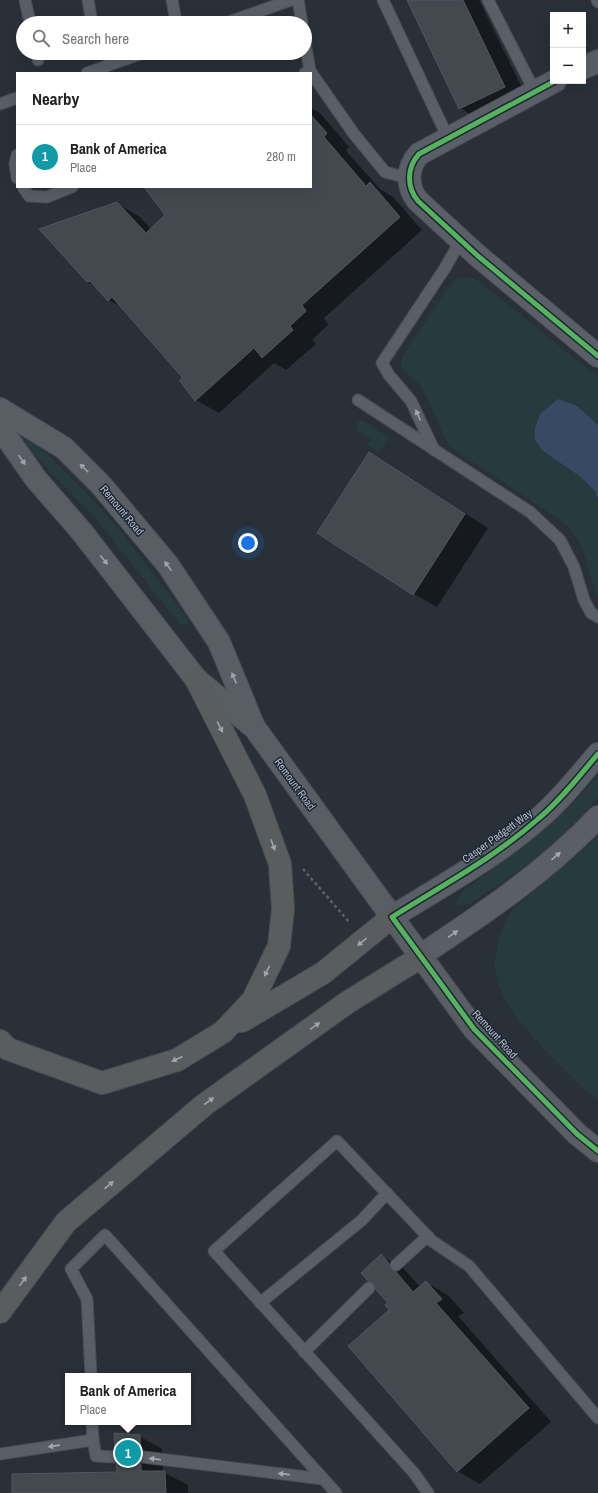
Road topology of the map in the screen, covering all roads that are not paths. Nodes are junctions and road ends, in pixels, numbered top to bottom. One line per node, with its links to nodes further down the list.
1 (25, 0): 8 (lane)
2 (88, 0): 9 (lane)
3 (172, 0): 10 (lane)
4 (290, 0): 11 (lane)
5 (298, 0): 12 (lane)
6 (384, 0): 24 (lane)
7 (488, 0): 21 (lane)
8 (28, 16)
9 (91, 16)
10 (175, 16)
11 (245, 16)
12 (301, 16)
13 (123, 60): 17 (lane)
14 (307, 60): 18 (lane)
15 (598, 61): 16 (street)
16 (586, 67)
17 (90, 72)
18 (308, 72)
19 (312, 77): 27 (lane)
20 (550, 84): 21 (street)
21 (535, 92): 24 (street)
22 (16, 98): 23 (lane)
23 (0, 104)
24 (448, 138): 27 (street)
25 (16, 158): 26 (lane)
26 (16, 173)
27 (408, 178): 30 (street)
28 (24, 188): 29 (lane)
29 (70, 188)
30 (461, 240): 31 (street); 35 (lane, one-way to 30)
31 (598, 356)
32 (358, 400): 35 (lane)
33 (0, 409): 38 (main road, Remount Road, one-way to 33)
34 (0, 428): 37 (main road, Remount Road, one-way to 37)
35 (434, 450): 36 (lane)
36 (598, 618)
37 (196, 680): 38 (main road, Remount Road); 43 (highway, one-way to 43)
38 (254, 727): 41 (main road, Remount Road)
39 (598, 754): 41 (street, Casper Padgett Way)
40 (598, 817): 42 (street, one-way to 40)
41 (392, 917): 42 (main road, Remount Road); 43 (highway, one-way to 43)
42 (420, 956): 45 (main road, Remount Road); 51 (highway, one-way to 42)
43 (223, 1032): 44 (highway, one-way to 44)
44 (0, 1041)
45 (598, 1151)
46 (387, 1193): 47 (lane); 50 (lane); 50 (lane)
47 (428, 1236): 48 (lane); 54 (lane)
48 (396, 1265)
49 (369, 1288): 52 (lane)
50 (260, 1303): 52 (lane)
51 (0, 1312)
52 (304, 1352): 62 (lane)
53 (91, 1373): 60 (lane)
54 (598, 1418)
55 (92, 1425): 56 (lane)
56 (93, 1440): 57 (lane, one-way to 57); 58 (lane)
57 (0, 1454)
58 (115, 1457)
59 (142, 1457): 60 (lane, one-way to 59)
60 (322, 1479): 61 (lane)
61 (336, 1493)
62 (428, 1493)

